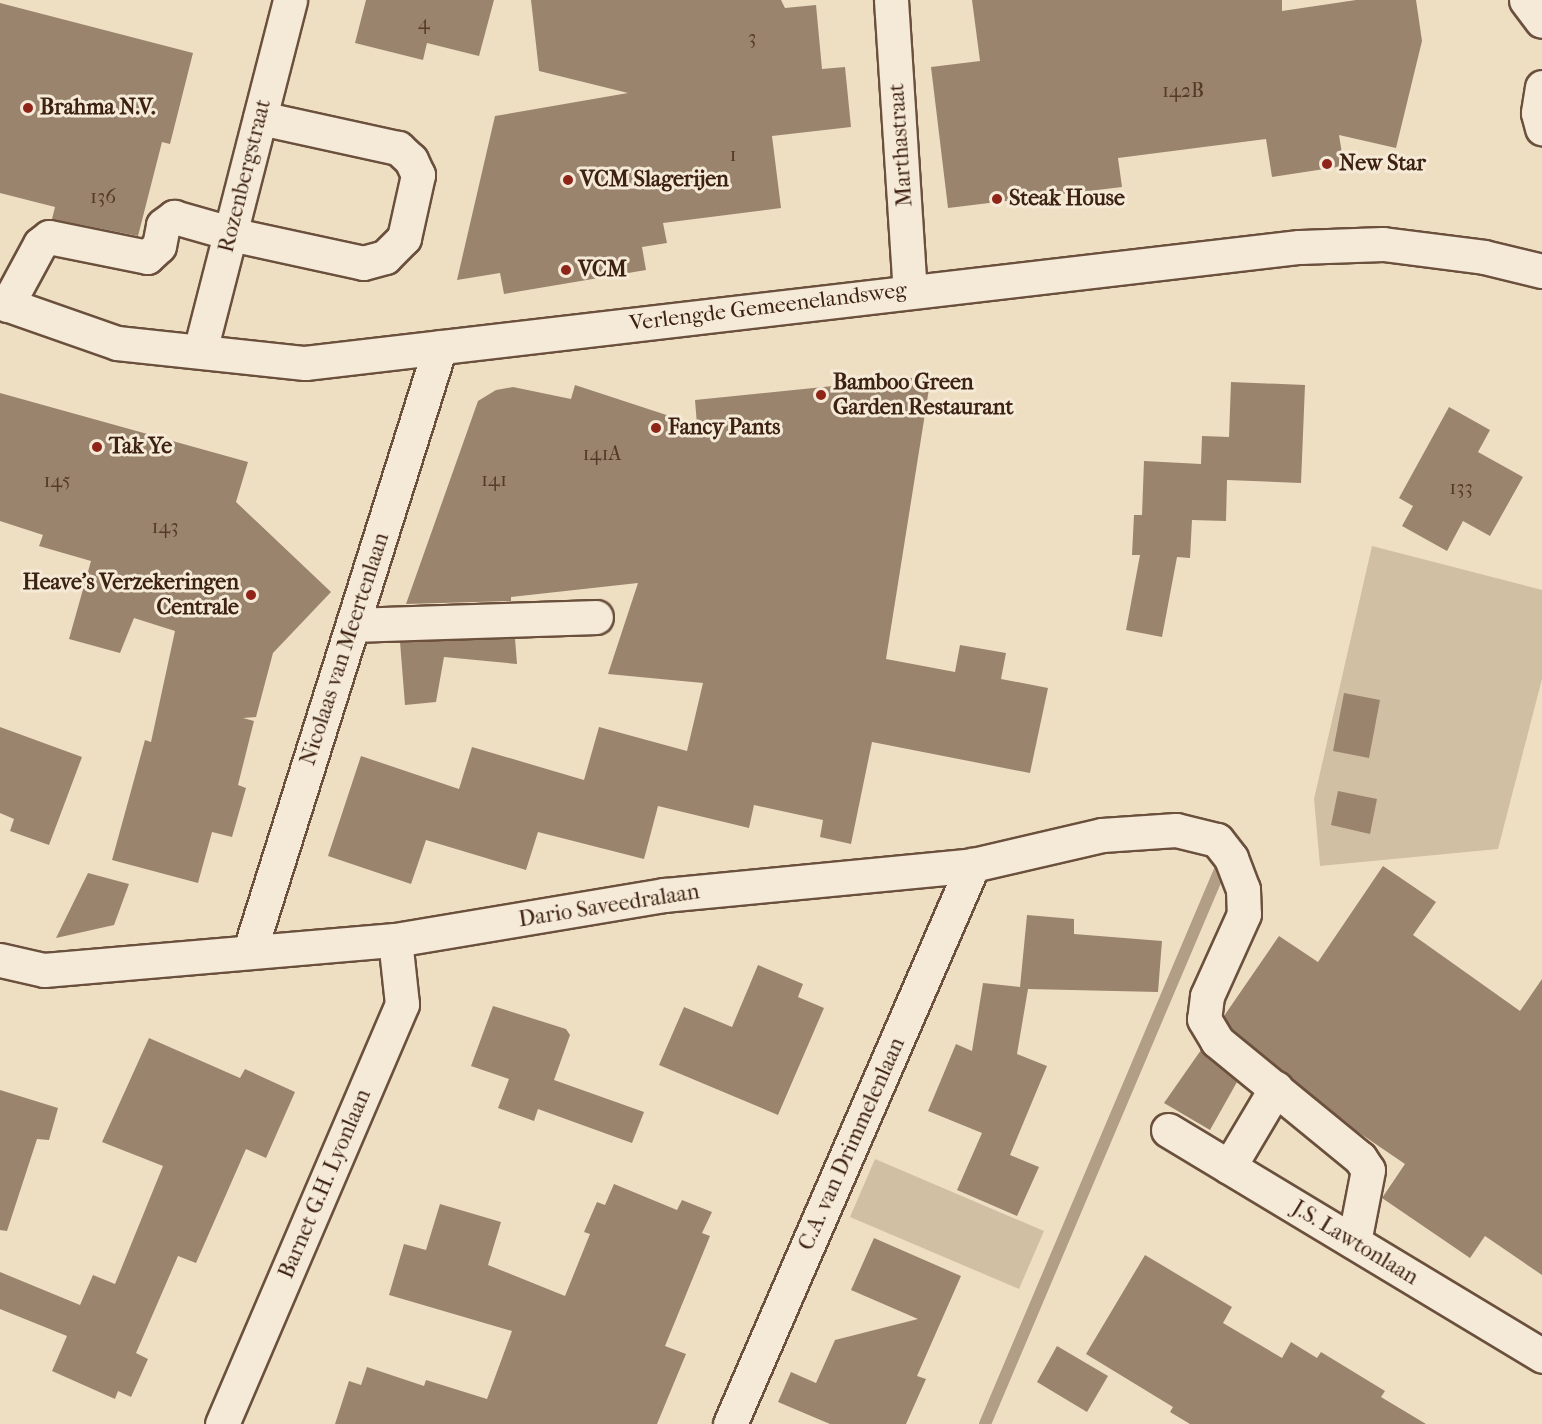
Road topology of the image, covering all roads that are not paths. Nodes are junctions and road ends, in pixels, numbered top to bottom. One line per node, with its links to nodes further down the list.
1 (290, 0): 6 (street, Rozenbergstraat)
2 (891, 0): 10 (street, Marthastraat)
3 (1526, 0): 4 (street)
4 (1542, 21)
5 (1542, 87): 7 (street)
6 (260, 117): 8 (street, Rozenbergstraat); 8 (street)
7 (1542, 128)
8 (230, 234): 11 (street); 13 (street, Rozenbergstraat)
9 (1542, 271): 10 (street, Verlengde Gemeenelandsweg)
10 (910, 290): 12 (street, Verlengde Gemeenelandsweg)
11 (4, 303): 13 (street, Verlengde Gemeenelandsweg)
12 (440, 347): 13 (street, Verlengde Gemeenelandsweg); 15 (street, Nicolaas van Meertenlaan)
13 (200, 351)
14 (596, 617): 15 (street)
15 (353, 625): 18 (street, Nicolaas van Meertenlaan)
16 (973, 865): 17 (street, Dario Saveedralaan); 20 (street, Dario Saveedralaan); 26 (street, C.A. van Drimmelenlaan)
17 (395, 940): 18 (street, Dario Saveedralaan); 25 (street, Barnet G.H. Lyonlaan)
18 (250, 950): 19 (street, Dario Saveedralaan)
19 (0, 960)
20 (1276, 1088): 22 (street); 23 (street)
21 (1168, 1130): 22 (street, J.S. Lawtonlaan)
22 (1229, 1167): 23 (street, J.S. Lawtonlaan)
23 (1354, 1242): 24 (street, J.S. Lawtonlaan)
24 (1542, 1356)
25 (222, 1424)
26 (730, 1424)

